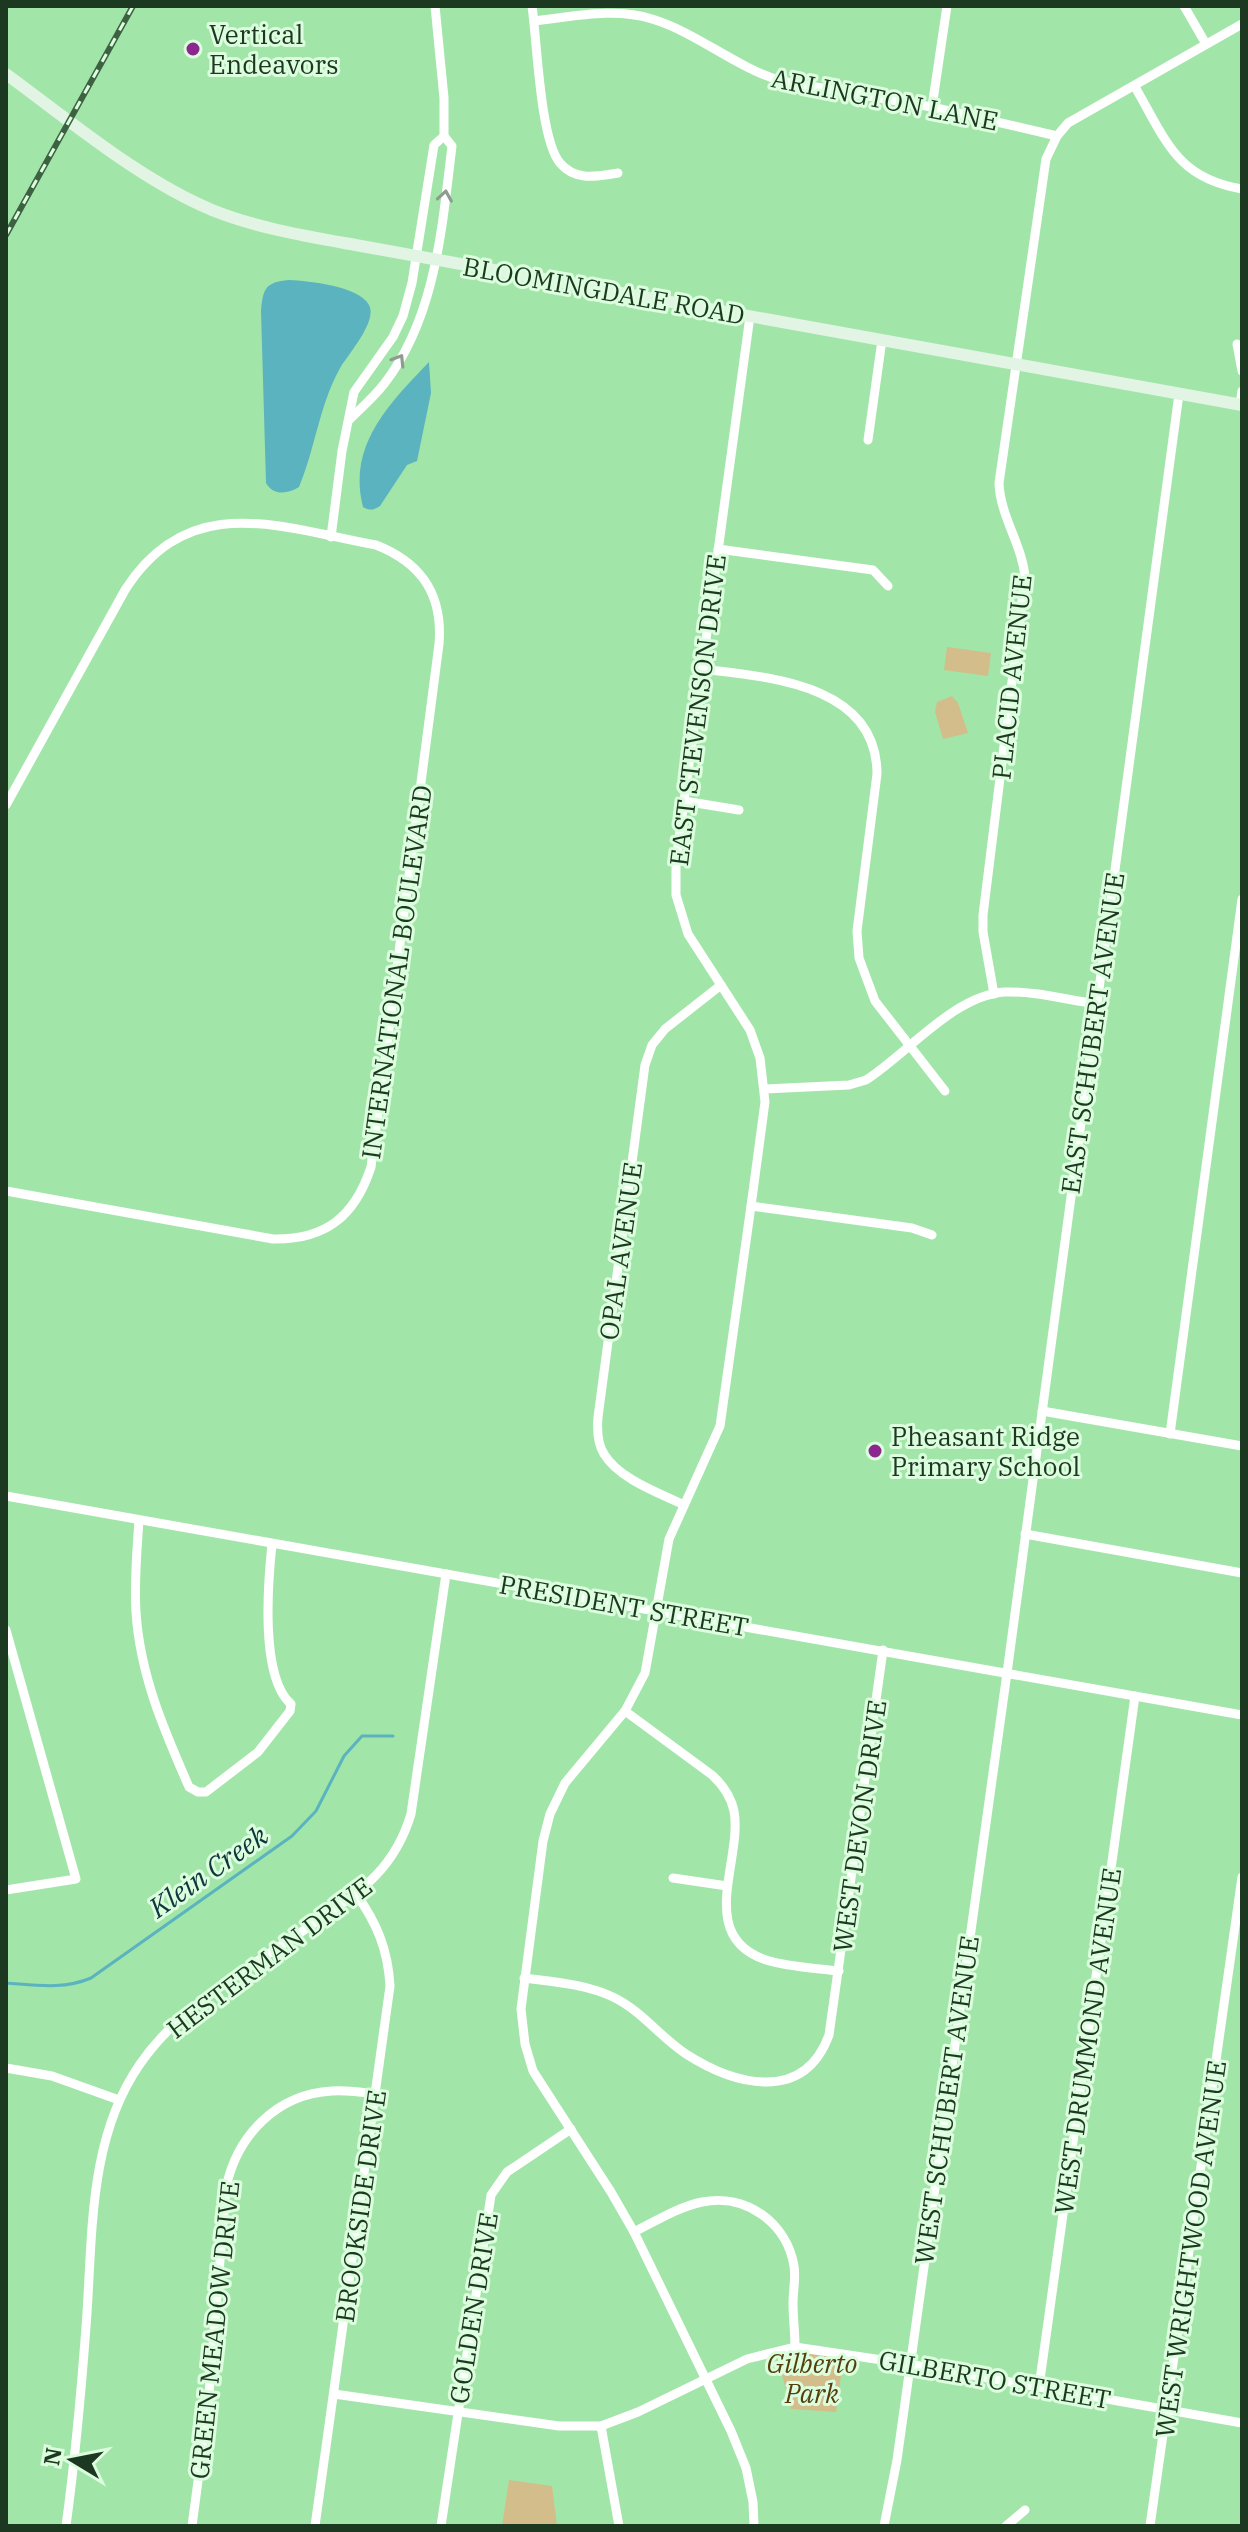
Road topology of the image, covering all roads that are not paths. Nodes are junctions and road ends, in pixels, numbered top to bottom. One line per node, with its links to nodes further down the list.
1 (435, 6): 11 (street)
2 (532, 6): 5 (street)
3 (947, 6): 10 (street)
4 (1184, 6): 7 (street)
5 (534, 21): 10 (street, ARLINGTON LANE); 15 (street)
6 (1242, 24): 7 (street)
7 (1206, 44): 9 (street)
8 (6, 74): 17 (main road, BLOOMINGDALE ROAD)
9 (1135, 87): 12 (street); 16 (street)
10 (932, 107): 12 (street, ARLINGTON LANE)
11 (444, 136): 13 (street); 14 (street)
12 (1057, 136): 22 (street, PLACID AVENUE)
13 (431, 167): 14 (street); 17 (street)
14 (449, 171): 18 (street, one-way to 14)
15 (618, 173)
16 (1242, 189)
17 (417, 256): 18 (main road, BLOOMINGDALE ROAD); 27 (street)
18 (435, 259): 19 (main road, BLOOMINGDALE ROAD); 27 (street, one-way to 18)
19 (750, 316): 20 (main road, BLOOMINGDALE ROAD); 30 (street, EAST STEVENSON DRIVE)
20 (882, 340): 22 (main road, BLOOMINGDALE ROAD); 28 (street)
21 (1237, 344): 23 (street)
22 (1016, 365): 25 (main road, BLOOMINGDALE ROAD); 38 (street, PLACID AVENUE)
23 (1242, 371)
24 (1242, 391): 26 (street)
25 (1179, 394): 26 (main road, BLOOMINGDALE ROAD); 39 (street, EAST SCHUBERT AVENUE)
26 (1241, 405)
27 (350, 419): 29 (street)
28 (868, 440)
29 (331, 537): 34 (street, INTERNATIONAL BOULEVARD); 43 (street, INTERNATIONAL BOULEVARD)
30 (718, 549): 31 (street); 32 (street, EAST STEVENSON DRIVE)
31 (888, 586)
32 (702, 669): 33 (street, EAST STEVENSON DRIVE); 40 (street)
33 (684, 801): 35 (street); 37 (street, EAST STEVENSON DRIVE)
34 (6, 805)
35 (739, 810)
36 (1242, 899): 47 (street)
37 (721, 985): 41 (street, EAST STEVENSON DRIVE); 50 (street, OPAL AVENUE)
38 (994, 994): 39 (street); 40 (street)
39 (1097, 1004): 46 (street, EAST SCHUBERT AVENUE)
40 (911, 1045): 41 (street); 42 (street)
41 (765, 1089): 44 (street, EAST STEVENSON DRIVE)
42 (945, 1091)
43 (6, 1191)
44 (751, 1206): 45 (street); 50 (street, EAST STEVENSON DRIVE)
45 (932, 1235)
46 (1042, 1411): 47 (street); 52 (street, EAST SCHUBERT AVENUE)
47 (1170, 1434): 48 (street)
48 (1242, 1446)
49 (6, 1496): 51 (street, PRESIDENT STREET)
50 (684, 1505): 56 (street, EAST STEVENSON DRIVE)
51 (139, 1520): 53 (street, PRESIDENT STREET); 53 (street)
52 (1025, 1534): 54 (street); 59 (street, EAST SCHUBERT AVENUE)
53 (272, 1544): 55 (street, PRESIDENT STREET)
54 (1242, 1573)
55 (446, 1574): 56 (street, PRESIDENT STREET); 67 (street, HESTERMAN DRIVE)
56 (657, 1611): 58 (street, PRESIDENT STREET); 61 (street, EAST STEVENSON DRIVE)
57 (6, 1630): 66 (street)
58 (883, 1650): 59 (street, PRESIDENT STREET); 68 (street, WEST DEVON DRIVE)
59 (1007, 1673): 60 (street, PRESIDENT STREET); 76 (street, WEST SCHUBERT AVENUE)
60 (1135, 1696): 62 (street, PRESIDENT STREET); 78 (street, WEST DRUMMOND AVENUE)
61 (625, 1711): 65 (street); 69 (street, EAST STEVENSON DRIVE)
62 (1242, 1715)
63 (1242, 1877): 80 (street, WEST WRIGHTWOOD AVENUE)
64 (673, 1878): 65 (street)
65 (727, 1886): 68 (street)
66 (6, 1890)
67 (356, 1894): 71 (street, BROOKSIDE DRIVE); 72 (street, HESTERMAN DRIVE)
68 (839, 1971): 69 (street, WEST DEVON DRIVE)
69 (524, 1978): 73 (street, EAST STEVENSON DRIVE)
70 (6, 2068): 72 (street)
71 (376, 2094): 79 (street, BROOKSIDE DRIVE); 86 (street, GREEN MEADOW DRIVE)
72 (119, 2100): 85 (street, HESTERMAN DRIVE)
73 (571, 2129): 74 (street, EAST STEVENSON DRIVE); 81 (street, GOLDEN DRIVE)
74 (634, 2232): 75 (street); 77 (street, EAST STEVENSON DRIVE)
75 (795, 2347): 76 (street, GILBERTO STREET); 77 (street, GILBERTO STREET)
76 (909, 2364): 78 (street, GILBERTO STREET); 91 (street, WEST SCHUBERT AVENUE)
77 (706, 2379): 83 (street, GILBERTO STREET); 90 (street, EAST STEVENSON DRIVE)
78 (1039, 2387): 80 (street, GILBERTO STREET)
79 (334, 2394): 81 (street, GILBERTO STREET); 87 (street, BROOKSIDE DRIVE)
80 (1168, 2410): 82 (street, GILBERTO STREET); 93 (street, WEST WRIGHTWOOD AVENUE)
81 (457, 2412): 83 (street, GILBERTO STREET); 88 (street, GOLDEN DRIVE)
82 (1242, 2423)
83 (601, 2426): 89 (street)
84 (1025, 2510): 92 (street)
85 (66, 2526)
86 (192, 2526)
87 (315, 2526)
88 (441, 2526)
89 (619, 2526)
90 (754, 2526)
91 (884, 2526)
92 (1006, 2526)
93 (1150, 2526)

